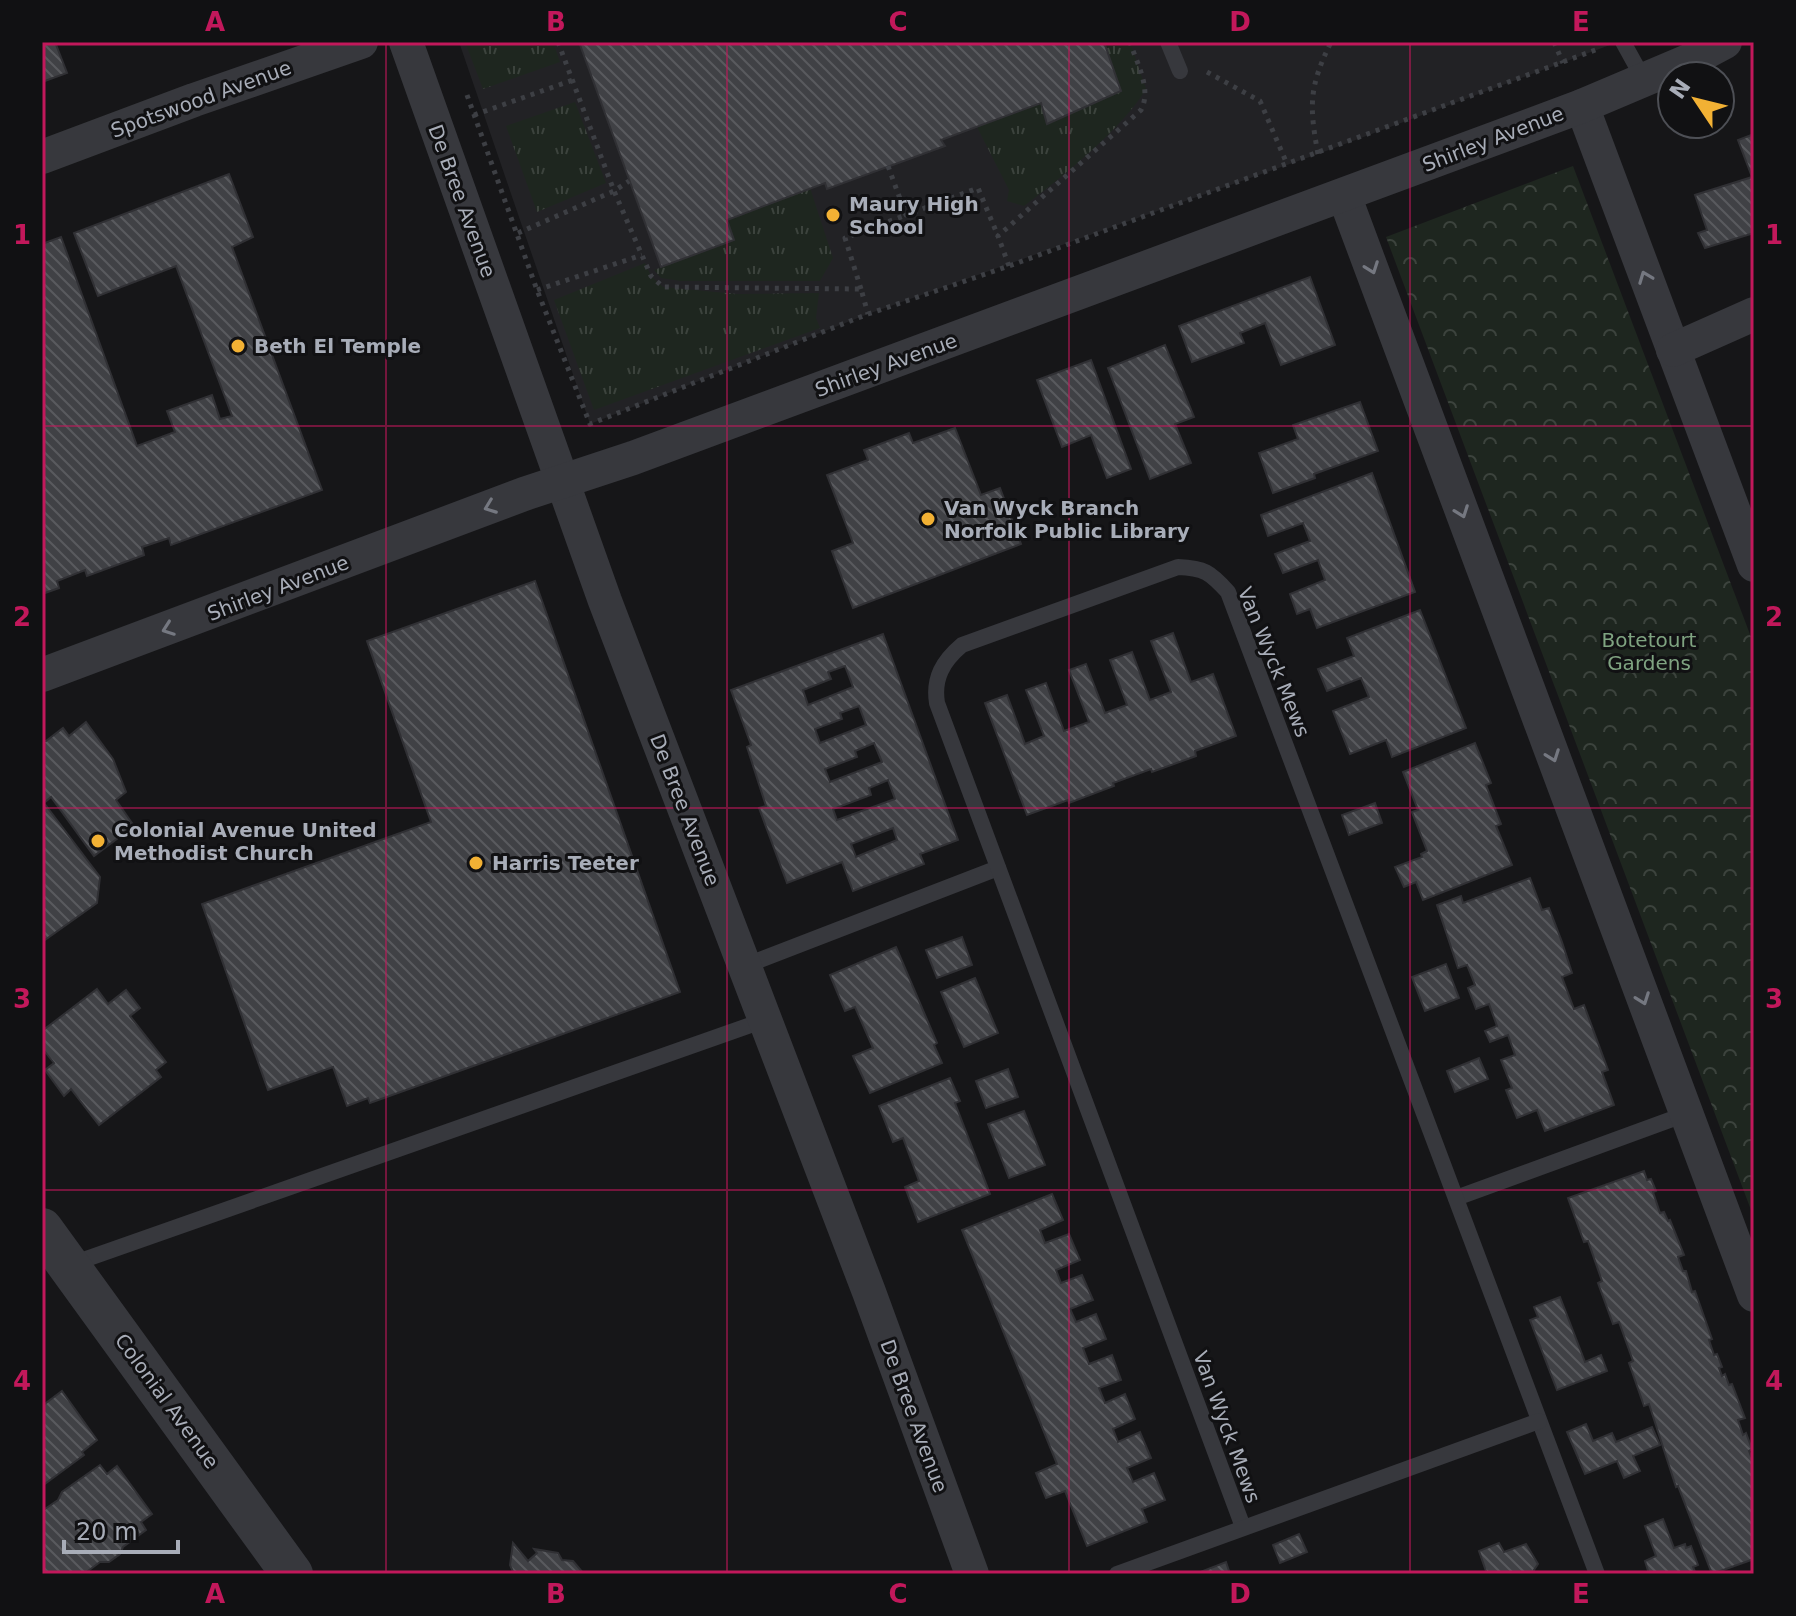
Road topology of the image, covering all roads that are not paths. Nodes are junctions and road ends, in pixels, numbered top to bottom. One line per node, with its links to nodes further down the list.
1 (361, 42): 9 (street, Spotswood Avenue)
2 (406, 42): 13 (street, De Bree Avenue)
3 (1168, 42): 6 (lane)
4 (1623, 42): 7 (lane)
5 (1725, 42): 7 (street, Shirley Avenue)
6 (1180, 71)
7 (1644, 80): 8 (street, Shirley Avenue)
8 (1582, 106): 10 (street, Shirley Avenue); 12 (street, one-way to 8)
9 (42, 157)
10 (1344, 195): 13 (street, Shirley Avenue); 19 (street, one-way to 19)
11 (1754, 314): 12 (street)
12 (1673, 350): 14 (street)
13 (563, 481): 15 (street, Shirley Avenue, one-way to 15); 17 (street, De Bree Avenue)
14 (1754, 565)
15 (42, 675)
16 (998, 868): 17 (lane); 20 (lane, Van Wyck Mews); 25 (lane, Van Wyck Mews)
17 (744, 966): 18 (street, De Bree Avenue)
18 (765, 1020): 22 (lane); 27 (street, De Bree Avenue)
19 (1686, 1114): 20 (lane); 23 (street)
20 (1456, 1198): 24 (lane, Van Wyck Mews)
21 (42, 1229): 22 (street, Colonial Avenue)
22 (69, 1265): 26 (street, Colonial Avenue)
23 (1754, 1295)
24 (1539, 1421): 25 (lane, Van Wyck Mews); 29 (lane)
25 (1243, 1527): 28 (lane)
26 (292, 1574)
27 (972, 1574)
28 (1117, 1574)
29 (1597, 1574)

